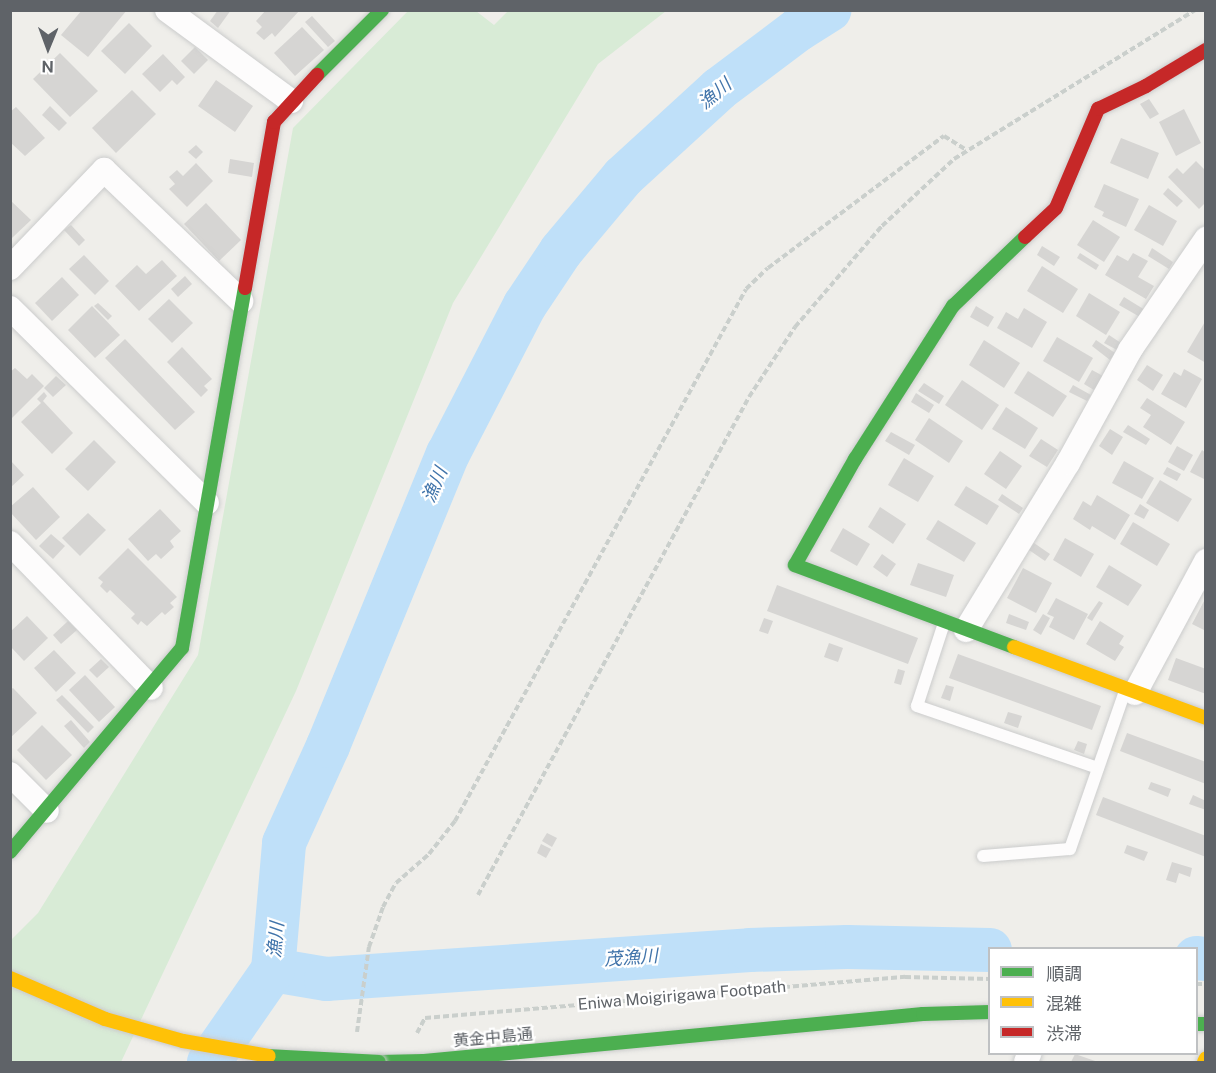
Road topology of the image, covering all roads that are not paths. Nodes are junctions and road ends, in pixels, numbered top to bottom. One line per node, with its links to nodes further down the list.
1 (167, 10): 4 (street)
2 (382, 10): 4 (street)
3 (1206, 50): 12 (street)
4 (291, 101): 7 (street)
5 (1206, 239): 12 (street)
6 (10, 268): 7 (street)
7 (242, 301): 9 (street)
8 (10, 308): 9 (street)
9 (207, 503): 13 (street)
10 (10, 543): 13 (street)
11 (1206, 561): 14 (street)
12 (956, 626): 14 (street); 16 (lane)
13 (151, 688): 18 (street)
14 (1130, 692): 15 (street); 16 (lane)
15 (1206, 718)
16 (1098, 768): 20 (lane)
17 (10, 774): 18 (street)
18 (47, 811): 19 (street)
19 (10, 852)
20 (983, 856)
21 (10, 978): 23 (street, 黄金中島通, bridge)
22 (988, 1012): 23 (street, 黄金中島通)
23 (379, 1062)

